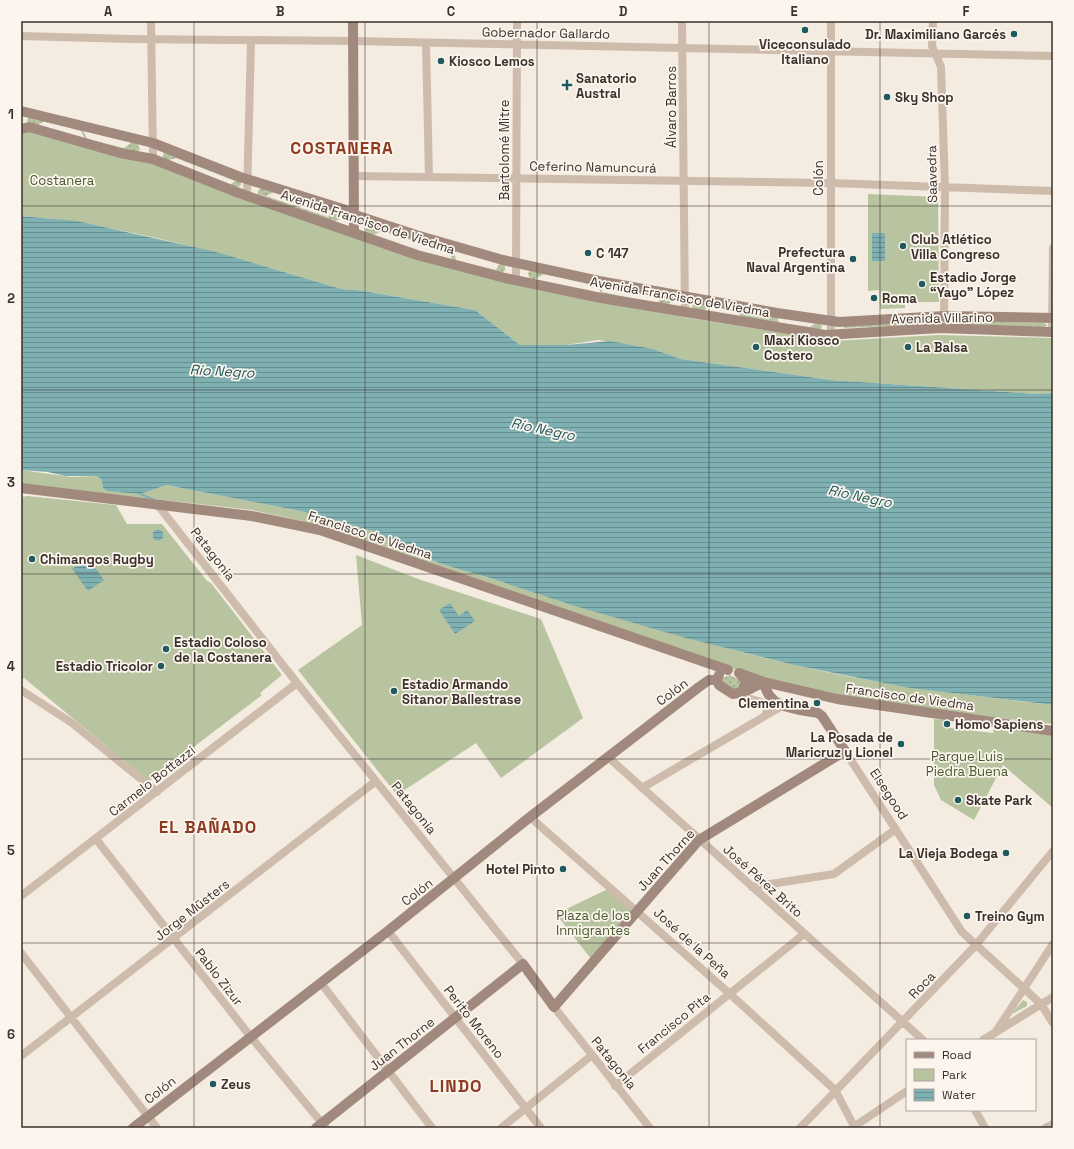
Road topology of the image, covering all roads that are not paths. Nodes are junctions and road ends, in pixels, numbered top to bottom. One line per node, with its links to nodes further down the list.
1 (150, 21): 8 (street)
2 (353, 21): 10 (street)
3 (517, 21): 12 (street, Bartolomé Mitre)
4 (682, 21): 13 (street, Álvaro Barros)
5 (831, 21): 14 (street, Colón)
6 (933, 21): 15 (street, Saavedra)
7 (21, 36): 8 (street, Gobernador Gallardo)
8 (151, 39): 9 (street, Gobernador Gallardo); 19 (street)
9 (251, 41): 10 (street, Gobernador Gallardo); 24 (street)
10 (354, 41): 11 (street, Gobernador Gallardo); 21 (street)
11 (426, 43): 12 (street, Gobernador Gallardo); 22 (street)
12 (517, 45): 13 (street, Gobernador Gallardo); 23 (street, Bartolomé Mitre)
13 (682, 48): 14 (street, Gobernador Gallardo); 25 (street, Álvaro Barros)
14 (831, 52): 15 (street, Gobernador Gallardo); 26 (street, Colón)
15 (935, 53): 16 (street, Gobernador Gallardo); 27 (street, Saavedra)
16 (1053, 56)
17 (21, 111): 19 (street, Avenida Francisco de Viedma)
18 (21, 129): 20 (street, Avenida Francisco de Viedma)
19 (153, 143): 20 (street); 24 (street, Avenida Francisco de Viedma)
20 (154, 159): 29 (street, Avenida Francisco de Viedma)
21 (355, 176): 22 (street, Ceferino Namuncurá); 30 (street)
22 (429, 177): 23 (street, Ceferino Namuncurá)
23 (516, 178): 25 (street, Ceferino Namuncurá); 33 (street, Bartolomé Mitre)
24 (248, 179): 29 (street); 30 (street, Avenida Francisco de Viedma)
25 (683, 181): 26 (street, Ceferino Namuncurá); 35 (street, Álvaro Barros)
26 (831, 183): 27 (street); 39 (street, Colón)
27 (945, 187): 28 (street); 37 (street, Saavedra)
28 (1053, 191)
29 (247, 195): 31 (street, Avenida Francisco de Viedma)
30 (355, 214): 31 (street); 33 (street, Avenida Francisco de Viedma)
31 (354, 233): 34 (street, Avenida Francisco de Viedma)
32 (1053, 248): 38 (street)
33 (516, 262): 34 (street, Bartolomé Mitre); 35 (street, Avenida Francisco de Viedma)
34 (516, 280): 36 (street, Avenida Francisco de Viedma)
35 (684, 296): 36 (street, Álvaro Barros); 39 (street, Avenida Francisco de Viedma)
36 (685, 313): 42 (street, Avenida Francisco de Viedma)
37 (945, 316): 38 (street, Avenida Villarino); 39 (street, Avenida Villarino); 40 (street, Saavedra)
38 (1053, 318): 41 (street)
39 (831, 321): 42 (street, Colón)
40 (944, 328): 41 (street, Avenida Villarino); 42 (street, Avenida Villarino)
41 (1053, 332)
42 (831, 335)
43 (21, 488): 44 (street, Francisco de Viedma)
44 (157, 504): 45 (street, Francisco de Viedma); 50 (street, Patagonia)
45 (699, 661): 46 (street, Francisco de Viedma); 48 (street, Francisco de Viedma)
46 (728, 670): 47 (street, Francisco de Viedma); 48 (street)
47 (739, 673): 49 (street, Francisco de Viedma); 52 (street)
48 (717, 679): 52 (street, Francisco de Viedma); 57 (street, Colón)
49 (764, 682): 52 (street); 53 (street, Elsegood); 55 (street, Francisco de Viedma)
50 (297, 683): 58 (street, Patagonia); 60 (street, Carmelo Bottazzi)
51 (21, 690): 60 (street)
52 (738, 693): 54 (street)
53 (782, 706): 54 (street); 56 (street, Elsegood)
54 (766, 714): 59 (street)
55 (1053, 731)
56 (845, 751): 62 (street, Elsegood); 64 (street, Juan Thorne)
57 (608, 757): 59 (street, José Pérez Brito); 61 (street, Colón)
58 (376, 782): 66 (street, Patagonia); 72 (street, Jorge Müsters)
59 (642, 788): 64 (street, José Pérez Brito)
60 (157, 792): 63 (street, Carmelo Bottazzi)
61 (530, 817): 66 (street, Colón); 69 (street, José de la Peña)
62 (896, 829): 67 (street); 74 (street, Elsegood)
63 (96, 839): 68 (street, Carmelo Bottazzi); 72 (street, Pablo Zizur)
64 (700, 840): 67 (street, José Pérez Brito); 69 (street, Juan Thorne)
65 (1053, 851): 74 (street, Roca)
66 (454, 879): 70 (street, Colón); 76 (street, Patagonia)
67 (752, 887): 71 (street, José Pérez Brito)
68 (21, 896)
69 (638, 911): 79 (street, José de la Peña); 82 (street, Juan Thorne)
70 (388, 931): 77 (street, Colón); 84 (street, Perito Moreno)
71 (804, 934): 79 (street, Francisco Pita); 85 (street, José Pérez Brito)
72 (174, 939): 83 (street, Jorge Müsters); 88 (street, Pablo Zizur)
73 (1053, 944): 78 (street)
74 (975, 946): 78 (street, Elsegood); 85 (street, Roca)
75 (21, 952): 83 (street)
76 (523, 964): 82 (street, Patagonia); 84 (street, Juan Thorne)
77 (321, 983): 88 (street, Colón); 93 (street)
78 (1026, 989): 81 (street, Elsegood); 87 (street)
79 (730, 994): 94 (street, Francisco Pita); 95 (street, José de la Peña)
80 (1053, 998): 81 (street)
81 (1041, 1004): 86 (street, Elsegood); 87 (street)
82 (554, 1006): 92 (street, Patagonia)
83 (71, 1018): 91 (street, Jorge Müsters); 99 (street)
84 (456, 1018): 93 (street, Juan Thorne); 97 (street, Perito Moreno)
85 (902, 1022): 89 (street, José Pérez Brito); 95 (street, Roca)
86 (1053, 1023)
87 (995, 1033): 90 (street)
88 (250, 1036): 99 (street, Colón); 101 (street, Pablo Zizur)
89 (921, 1039)
90 (986, 1039)
91 (21, 1056)
92 (592, 1056): 94 (street, Patagonia); 97 (street)
93 (389, 1070): 101 (street, Juan Thorne); 105 (street)
94 (615, 1086): 108 (street, Patagonia)
95 (835, 1090): 102 (street, José de la Peña); 109 (street, Roca)
96 (906, 1091): 102 (street)
97 (526, 1108): 106 (street); 107 (street, Perito Moreno)
98 (976, 1111): 110 (street)
99 (148, 1116): 103 (street, Colón); 104 (street)
100 (1053, 1124): 111 (street)
101 (322, 1126)
102 (854, 1127)
103 (133, 1128)
104 (157, 1128)
105 (432, 1128)
106 (501, 1128)
107 (542, 1128)
108 (650, 1128)
109 (800, 1128)
110 (985, 1128)
111 (1045, 1128)

